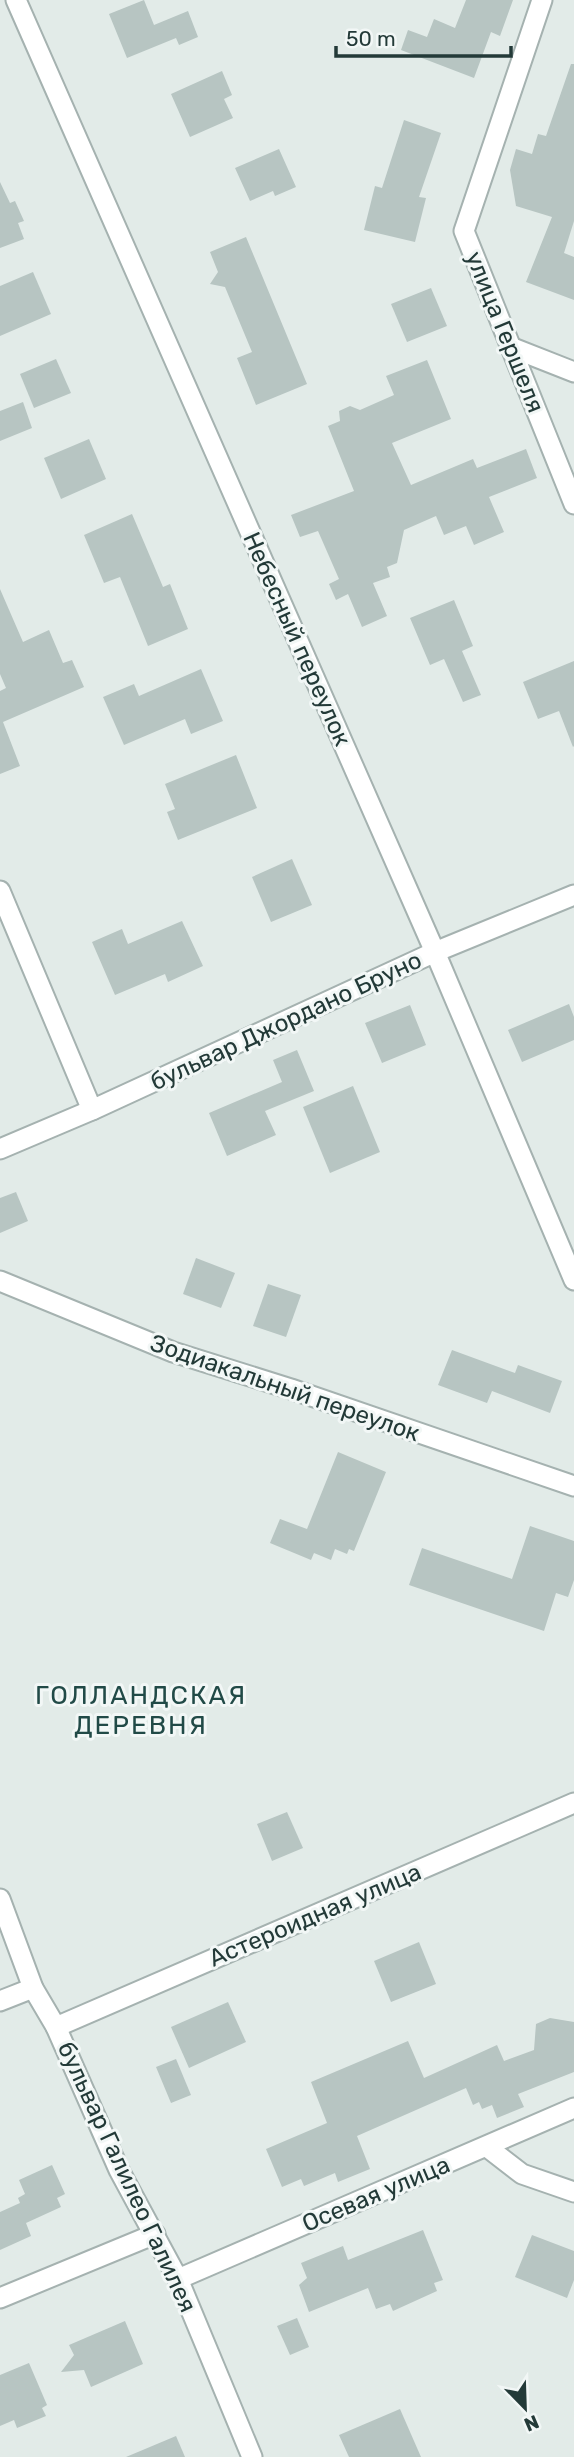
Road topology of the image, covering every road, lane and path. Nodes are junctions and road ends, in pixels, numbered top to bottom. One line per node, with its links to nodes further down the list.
1 (16, 0): 8 (street, Небесный переулок)
2 (542, 0): 3 (street, улица Гершеля)
3 (513, 348): 4 (street); 5 (street, улица Гершеля)
4 (574, 372)
5 (574, 504)
6 (0, 891): 9 (street)
7 (574, 895): 8 (street, бульвар Джордано Бруно)
8 (435, 952): 9 (street, бульвар Джордано Бруно); 11 (street, Небесный переулок)
9 (92, 1110): 10 (street, бульвар Джордано Бруно)
10 (0, 1149)
11 (574, 1280)
12 (0, 1281): 13 (street, Зодиакальный переулок)
13 (574, 1486)
14 (574, 1803): 18 (street, Астероидная улица)
15 (0, 1899): 16 (street, бульвар Галилео Галилея)
16 (33, 1987): 17 (street); 18 (street, бульвар Галилео Галилея)
17 (0, 2001)
18 (56, 2027): 22 (street, бульвар Галилео Галилея)
19 (574, 2108): 20 (street, Осевая улица)
20 (487, 2147): 21 (street); 23 (street, Осевая улица)
21 (574, 2192)
22 (155, 2234): 23 (street, бульвар Галилео Галилея); 24 (street)
23 (178, 2279): 25 (street, бульвар Галилео Галилея)
24 (0, 2298)
25 (252, 2457)

